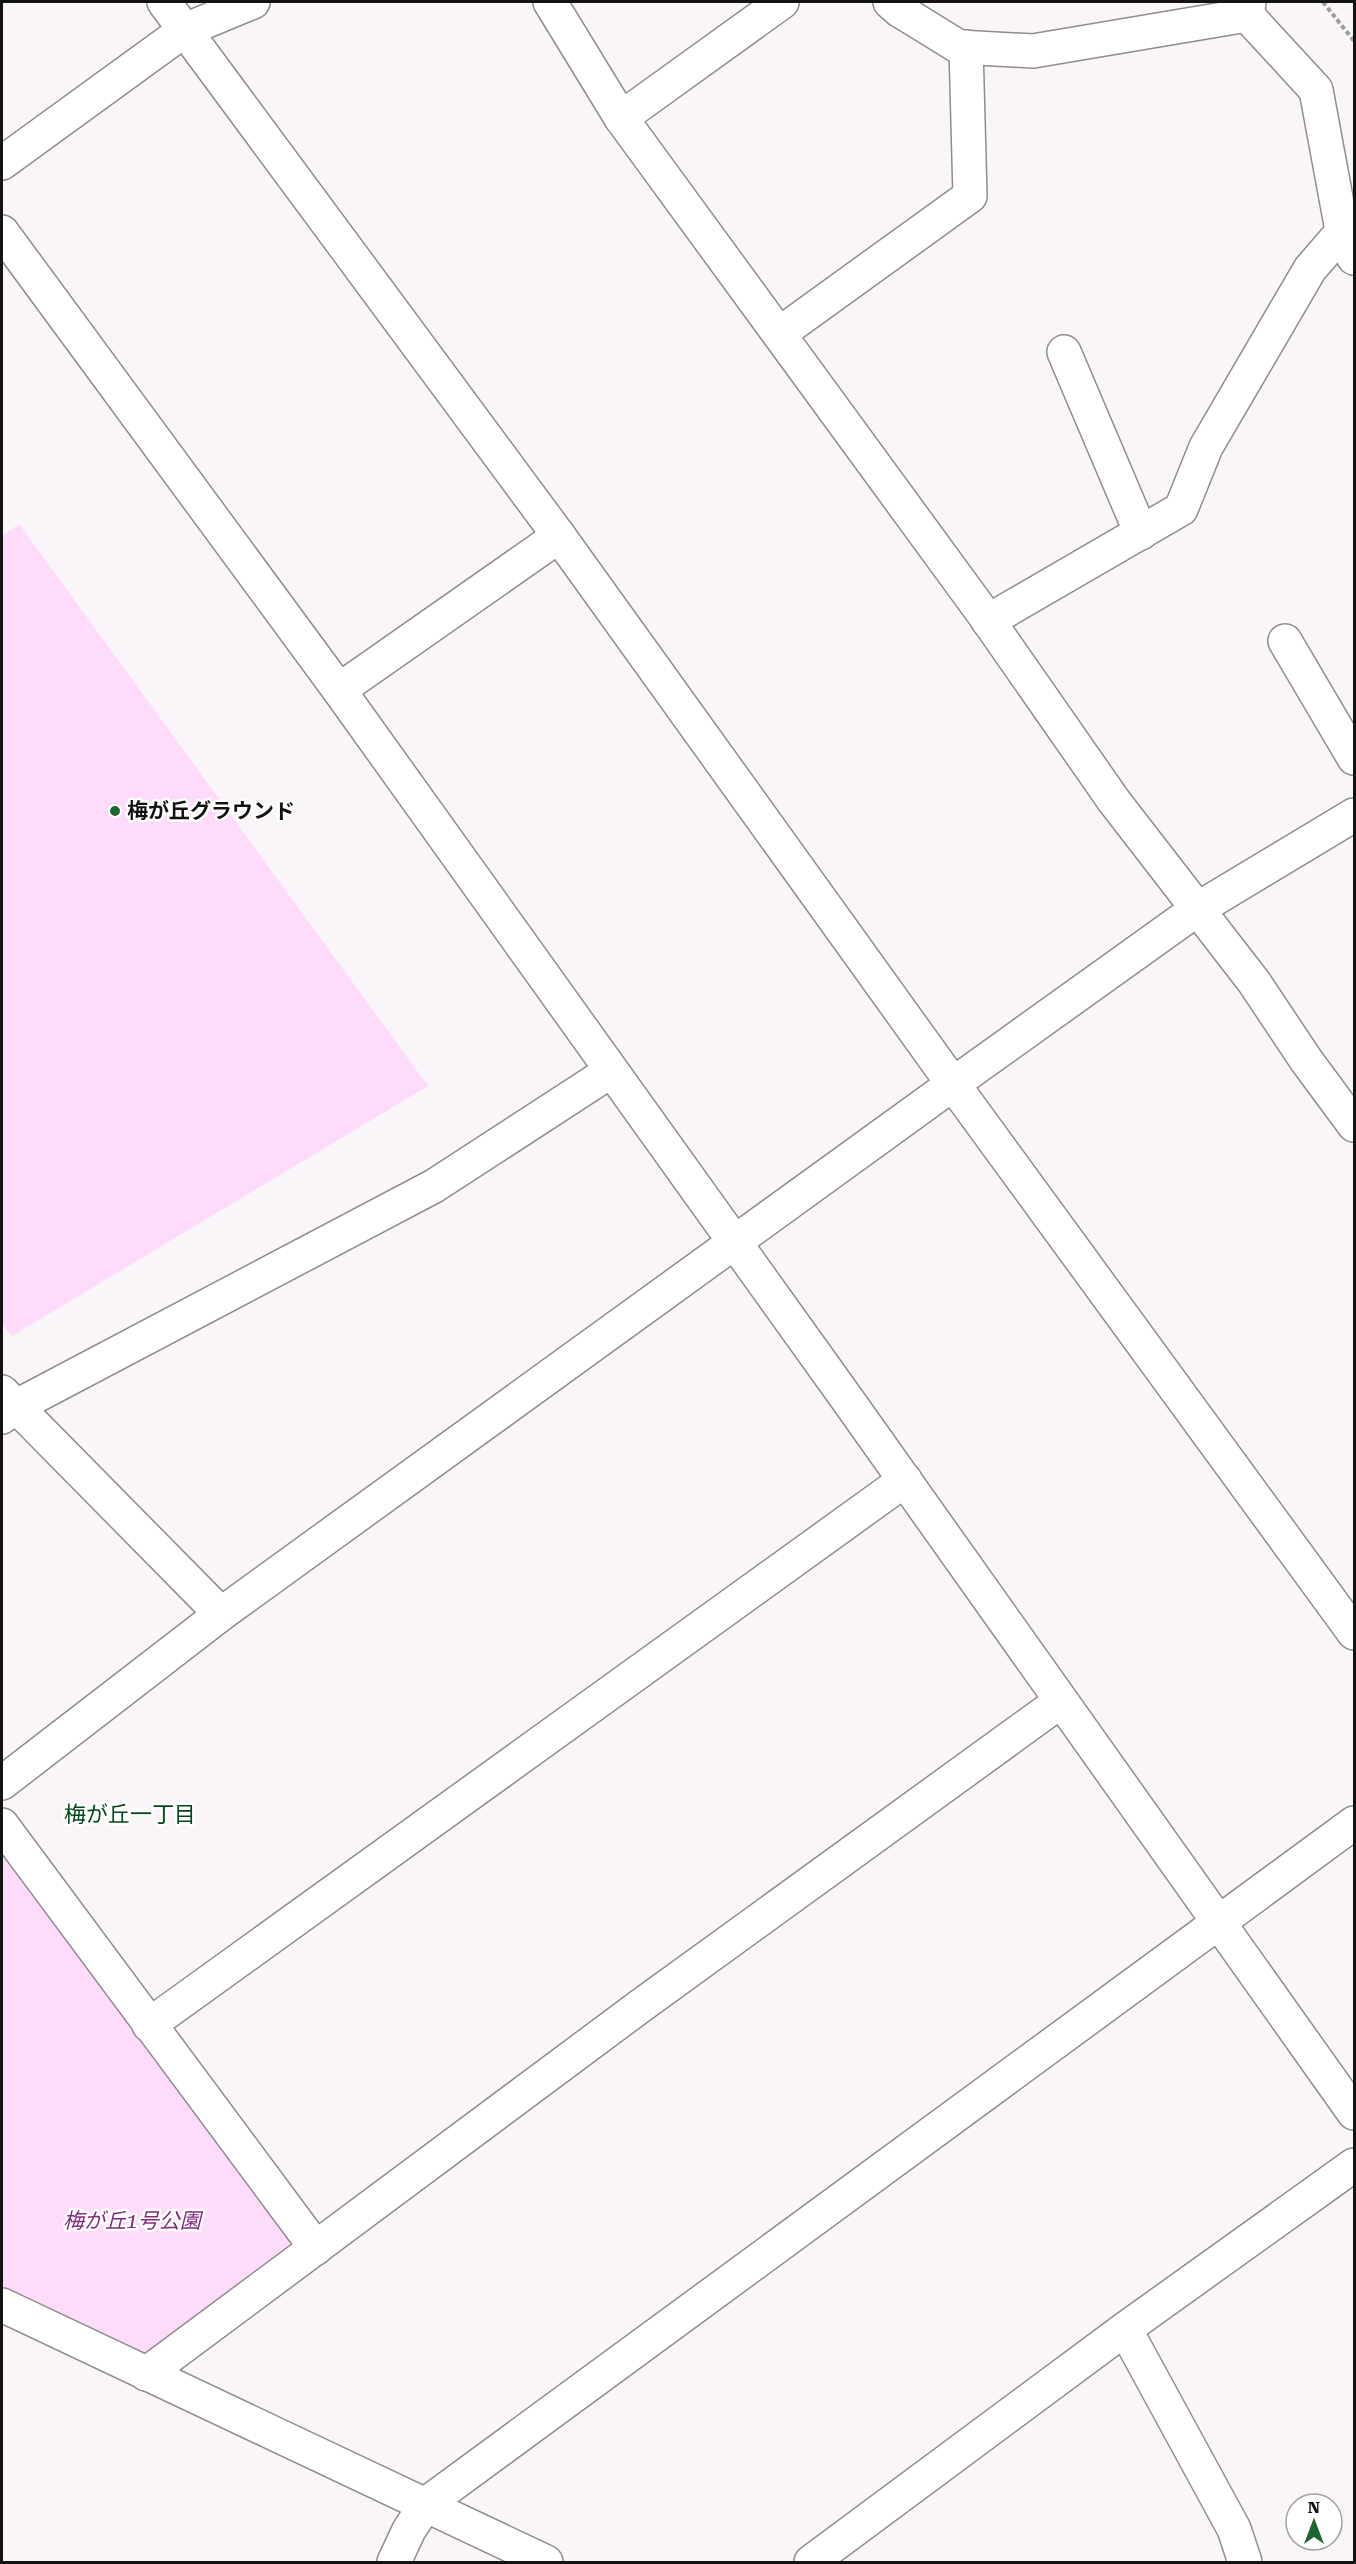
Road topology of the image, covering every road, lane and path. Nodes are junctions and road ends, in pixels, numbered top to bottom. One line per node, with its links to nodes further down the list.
1 (164, 2): 8 (street)
2 (253, 2): 8 (street)
3 (550, 2): 11 (street)
4 (782, 2): 11 (street)
5 (890, 2): 10 (street)
6 (1323, 2): 9 (path)
7 (1248, 8): 10 (street); 14 (street)
8 (184, 30): 12 (street); 18 (street)
9 (1354, 41)
10 (966, 47): 15 (street)
11 (621, 118): 15 (street)
12 (2, 163)
13 (2, 232): 21 (street)
14 (1350, 237): 17 (street)
15 (778, 334): 19 (street)
16 (1064, 352): 17 (street)
17 (1141, 533): 19 (street)
18 (559, 536): 21 (street); 26 (street)
19 (988, 621): 24 (street)
20 (1284, 641): 22 (street)
21 (339, 690): 25 (street)
22 (1354, 758)
23 (1354, 814): 24 (street)
24 (1196, 910): 26 (street); 27 (street)
25 (611, 1071): 28 (street); 29 (street)
26 (953, 1084): 28 (street); 32 (street)
27 (1354, 1125)
28 (734, 1242): 30 (street); 31 (street)
29 (6, 1405): 31 (street)
30 (904, 1480): 33 (street); 38 (street)
31 (221, 1614): 34 (street)
32 (1354, 1634)
33 (1061, 1701): 37 (street); 41 (street)
34 (2, 1783)
35 (1354, 1823): 37 (street)
36 (2, 1825): 38 (street)
37 (1218, 1922): 39 (street); 45 (street)
38 (149, 2025): 41 (street)
39 (1354, 2113)
40 (1354, 2164): 43 (street)
41 (316, 2248): 44 (street)
42 (2, 2305): 44 (street)
43 (1125, 2329): 48 (street); 49 (street)
44 (146, 2374): 45 (street)
45 (426, 2504): 46 (street); 47 (street)
46 (394, 2562)
47 (546, 2562)
48 (811, 2562)
49 (1245, 2562)

